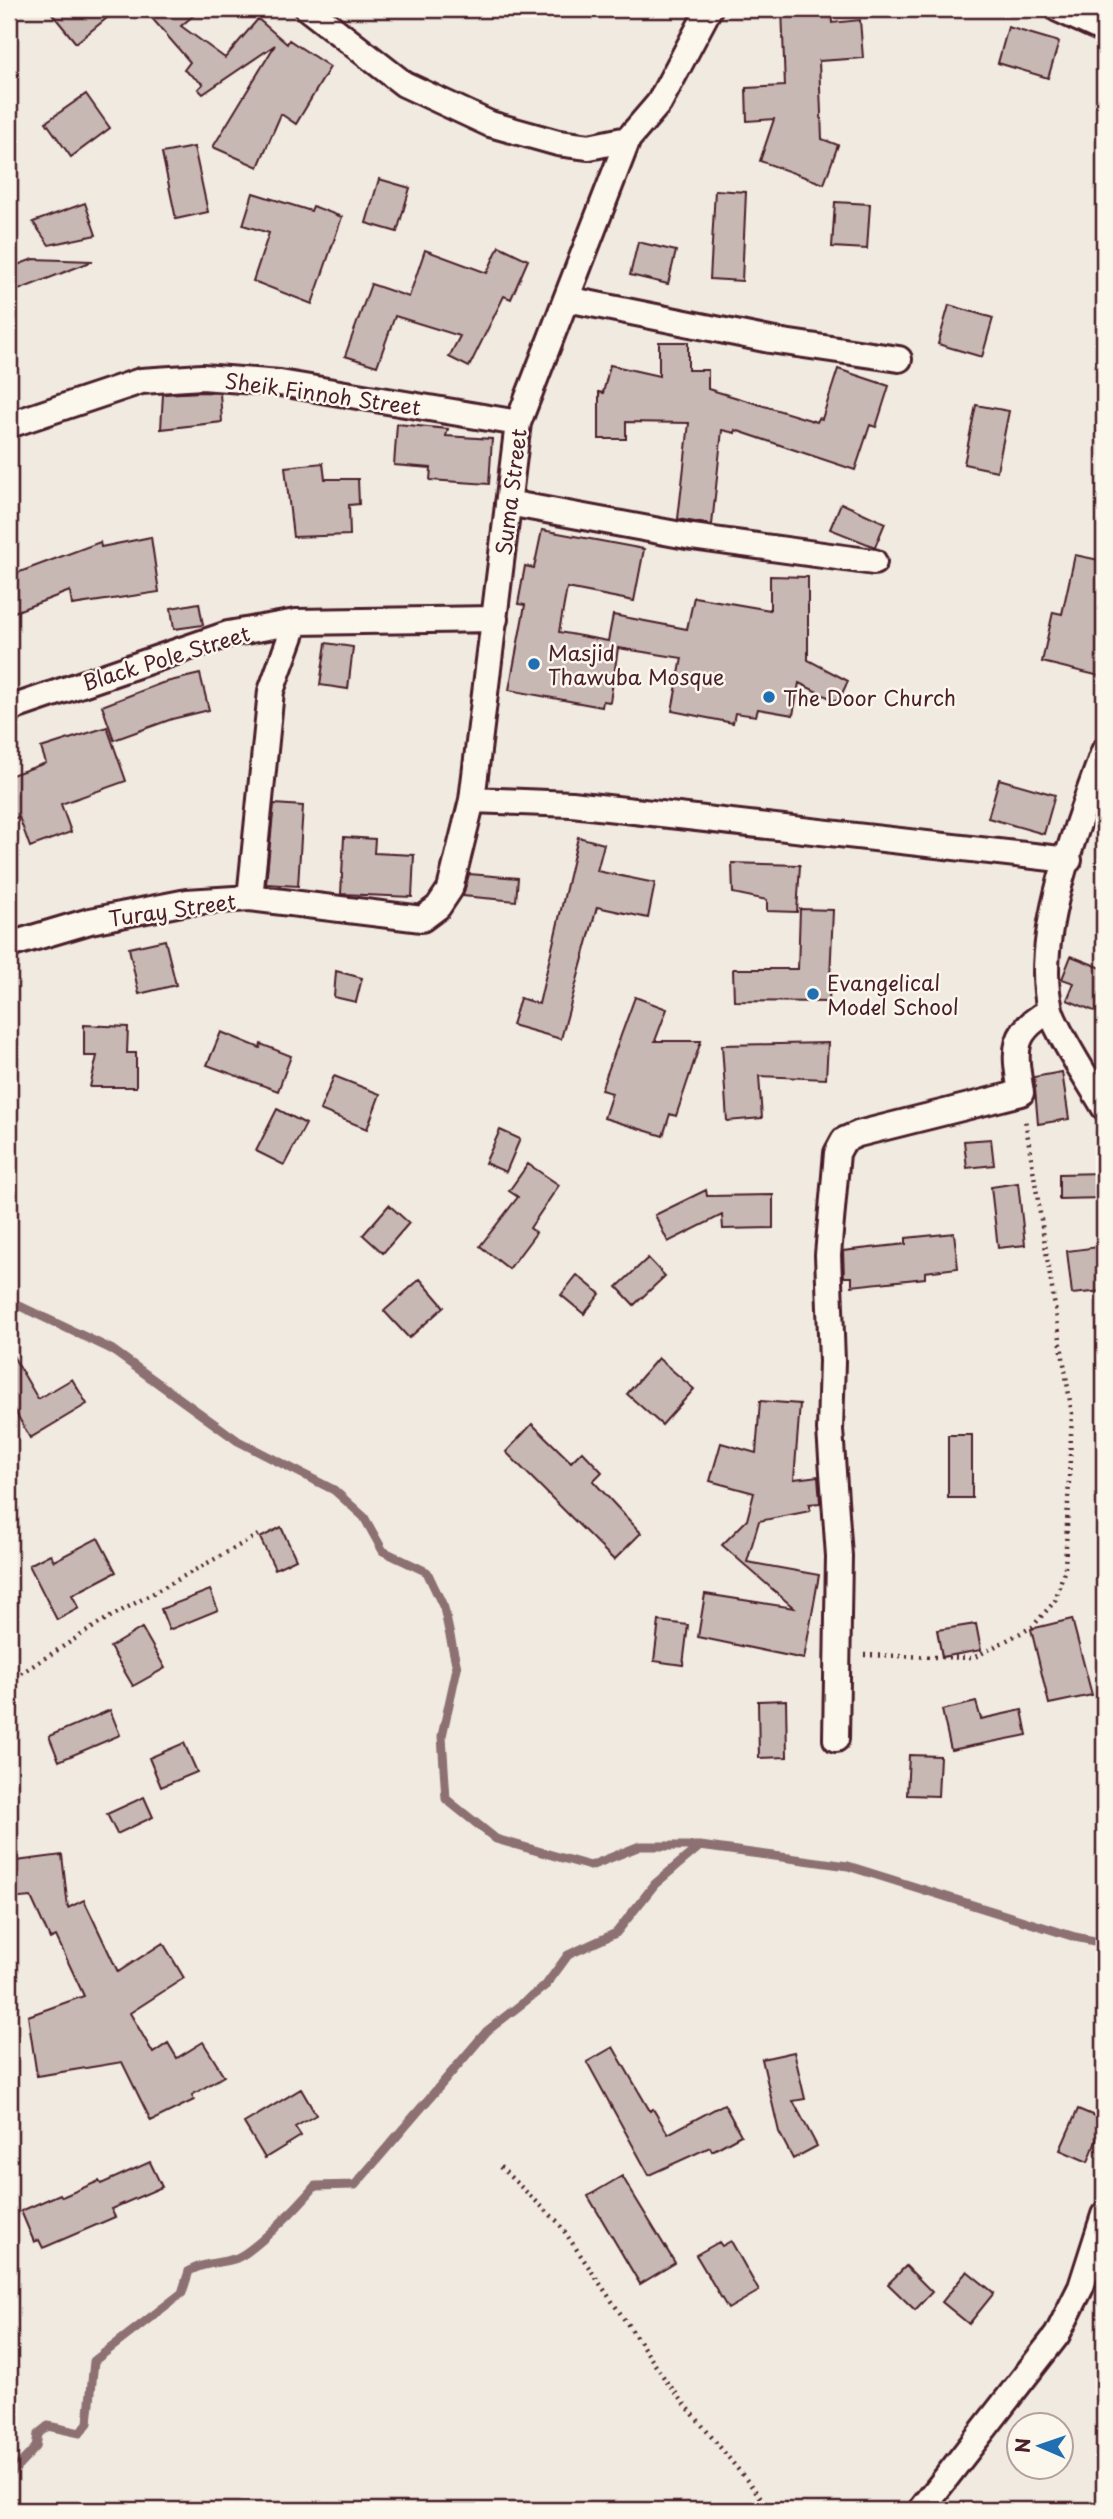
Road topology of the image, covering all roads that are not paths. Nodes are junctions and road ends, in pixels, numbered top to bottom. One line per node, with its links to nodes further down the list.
1 (308, 9): 4 (street)
2 (709, 9): 6 (street, Suma Street)
3 (1058, 9): 5 (street)
4 (337, 19): 6 (street)
5 (1104, 30)
6 (628, 139): 7 (street, Suma Street)
7 (567, 299): 8 (street); 9 (street, Suma Street)
8 (899, 359)
9 (518, 423): 10 (street, Sheik Finnoh Street); 11 (street, Suma Street)
10 (9, 425)
11 (508, 503): 12 (street); 13 (street, Suma Street)
12 (874, 562)
13 (495, 619): 14 (street, Black Pole Street); 17 (street, Suma Street)
14 (296, 622): 15 (street, Black Pole Street); 19 (street)
15 (9, 709)
16 (1104, 751): 18 (street)
17 (472, 800): 18 (street); 20 (street, Suma Street)
18 (1069, 860): 22 (street)
19 (250, 898): 20 (street, Turay Street); 21 (street, Turay Street)
20 (422, 919)
21 (9, 945)
22 (1050, 1011): 23 (street); 24 (street)
23 (1104, 1107)
24 (835, 1739)
25 (1104, 2215): 26 (street)
26 (921, 2510)

